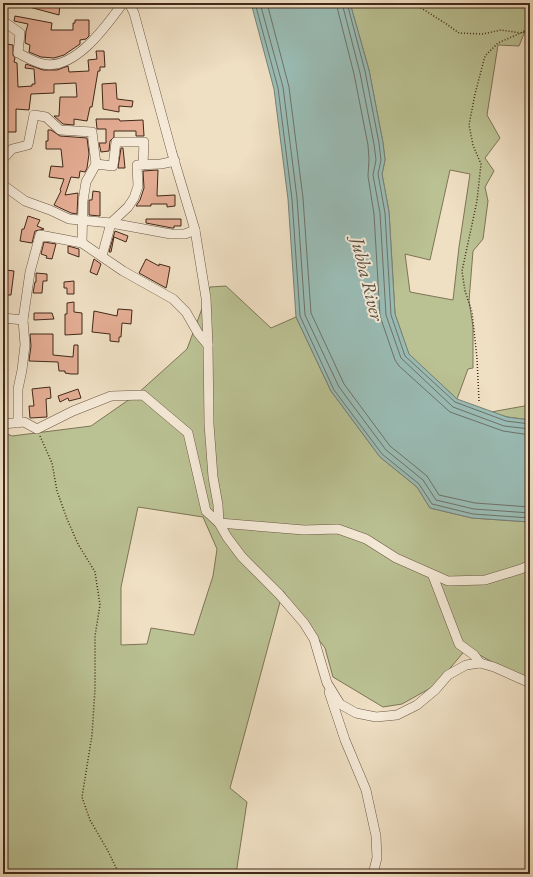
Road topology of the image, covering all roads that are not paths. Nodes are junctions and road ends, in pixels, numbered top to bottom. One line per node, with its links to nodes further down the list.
1 (123, 3): 3 (street)
2 (129, 3): 5 (street)
3 (3, 21)
4 (3, 159): 6 (street)
5 (175, 161): 7 (street); 11 (street)
6 (96, 164): 7 (street); 9 (street)
7 (144, 165): 10 (street)
8 (3, 185): 9 (street)
9 (82, 221): 10 (street); 12 (street)
10 (111, 223): 11 (street); 13 (street)
11 (195, 230): 16 (street)
12 (82, 243): 13 (street); 15 (street)
13 (102, 256): 16 (street)
14 (3, 318): 15 (street)
15 (24, 320): 17 (street)
16 (208, 345): 19 (street)
17 (18, 423): 18 (street); 19 (street)
18 (3, 424)
19 (219, 523): 21 (street); 23 (street)
20 (530, 565): 21 (street)
21 (434, 576): 22 (street)
22 (480, 663): 23 (street); 24 (street)
23 (328, 683): 25 (street)
24 (530, 684)
25 (373, 874)

